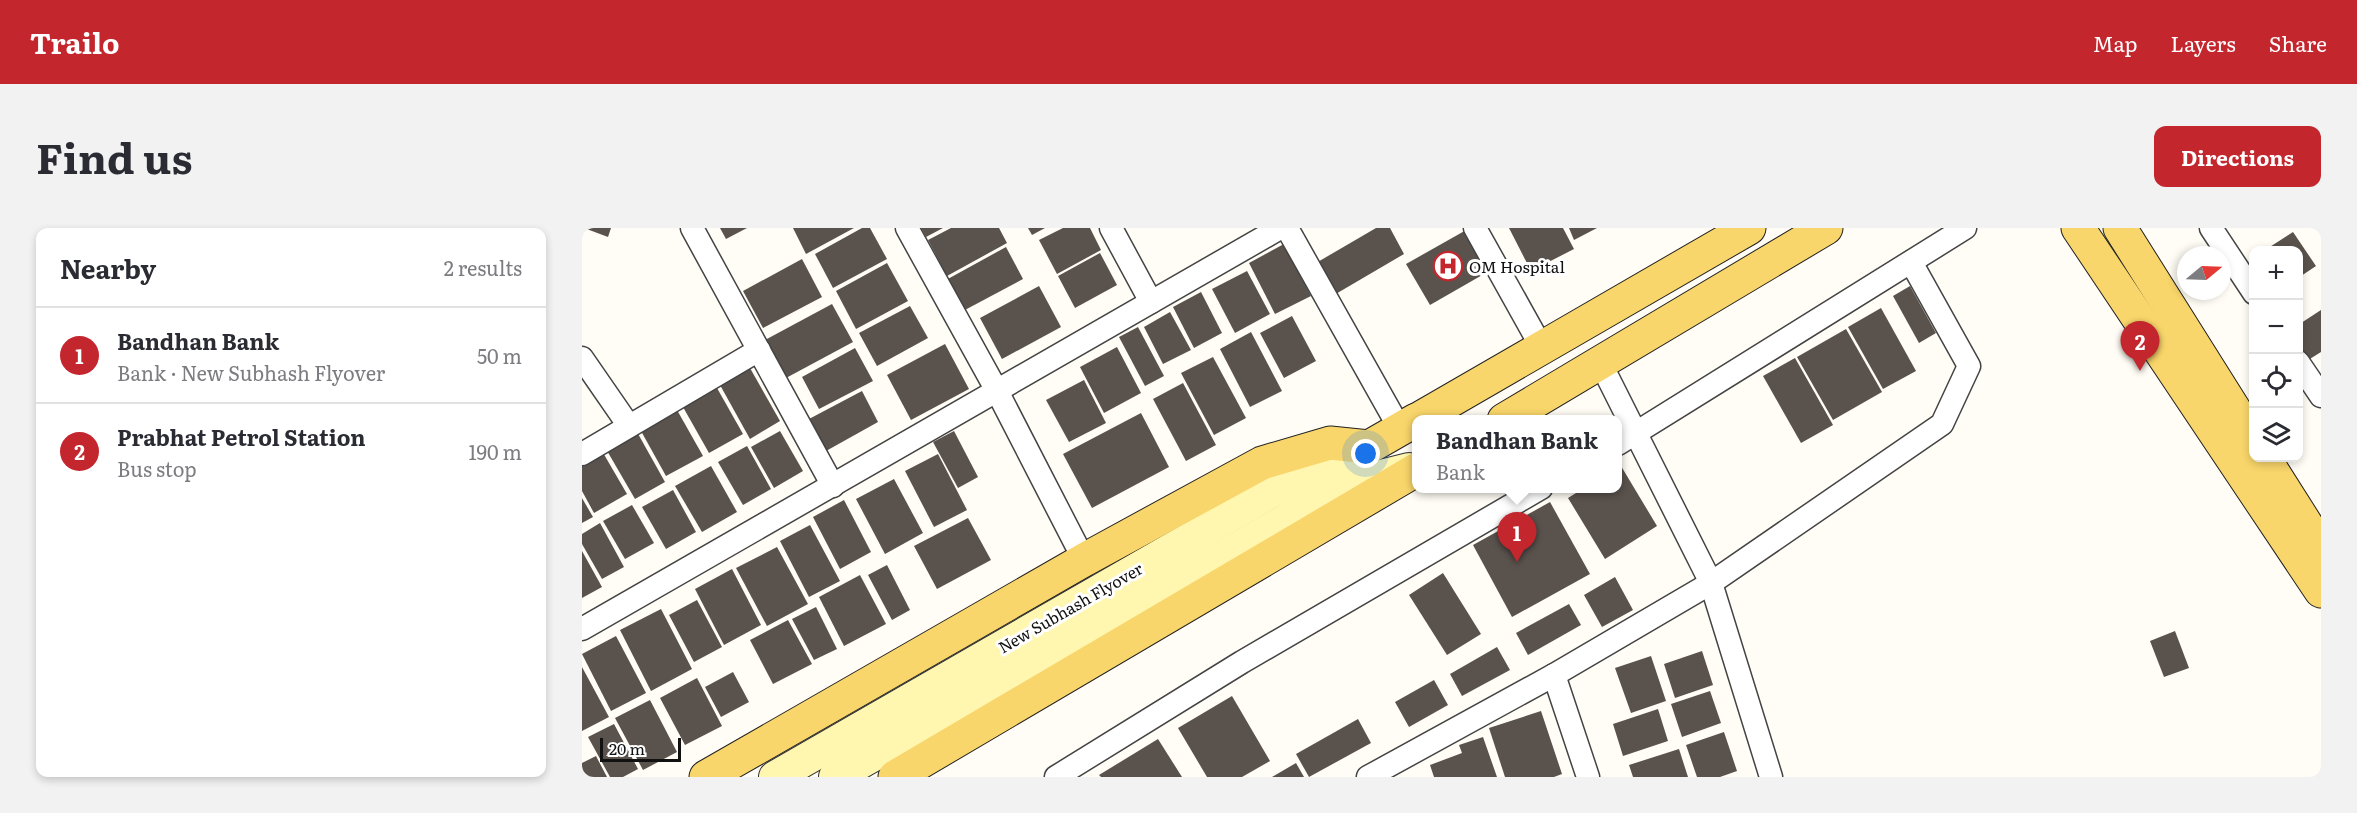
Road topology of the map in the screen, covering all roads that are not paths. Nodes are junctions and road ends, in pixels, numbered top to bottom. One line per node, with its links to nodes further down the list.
1 (692, 228): 17 (street)
2 (907, 228): 21 (street)
3 (1111, 228): 15 (street)
4 (1280, 228): 15 (street)
5 (1287, 228): 26 (street)
6 (1475, 228): 16 (street)
7 (1749, 228): 16 (main road)
8 (1827, 228): 19 (main road)
9 (1965, 228): 13 (street)
10 (2078, 228): 40 (main road)
11 (2120, 228): 28 (main road)
12 (2211, 228): 14 (street)
13 (1911, 262): 29 (street); 39 (street)
14 (2249, 287)
15 (1151, 302): 21 (street)
16 (1542, 348): 23 (main road)
17 (759, 350): 27 (street); 35 (street)
18 (582, 358): 27 (street)
19 (1601, 364): 24 (main road); 25 (street)
20 (2303, 369): 22 (street)
21 (997, 391): 35 (street); 38 (street)
22 (2321, 396)
23 (1425, 415)
24 (1513, 415)
25 (1618, 415)
26 (1411, 423): 30 (main road)
27 (629, 426): 31 (street)
28 (2249, 435)
29 (1626, 439): 39 (street)
30 (1369, 447): 38 (main road); 45 (main road, New Subhash Flyover)
31 (582, 454)
32 (2267, 462): 37 (main road)
33 (1412, 469): 46 (main road, New Subhash Flyover)
34 (1412, 470): 47 (main road)
35 (833, 486): 41 (street)
36 (1534, 493): 48 (street)
37 (2321, 548)
38 (1084, 560): 44 (main road)
39 (1711, 583): 42 (street); 51 (street)
40 (2321, 591)
41 (582, 629)
42 (1554, 675): 43 (street); 50 (street)
43 (1400, 768): 49 (street)
44 (706, 777)
45 (776, 777)
46 (835, 777)
47 (895, 777)
48 (1056, 777)
49 (1368, 777)
50 (1588, 777)
51 (1771, 777)

